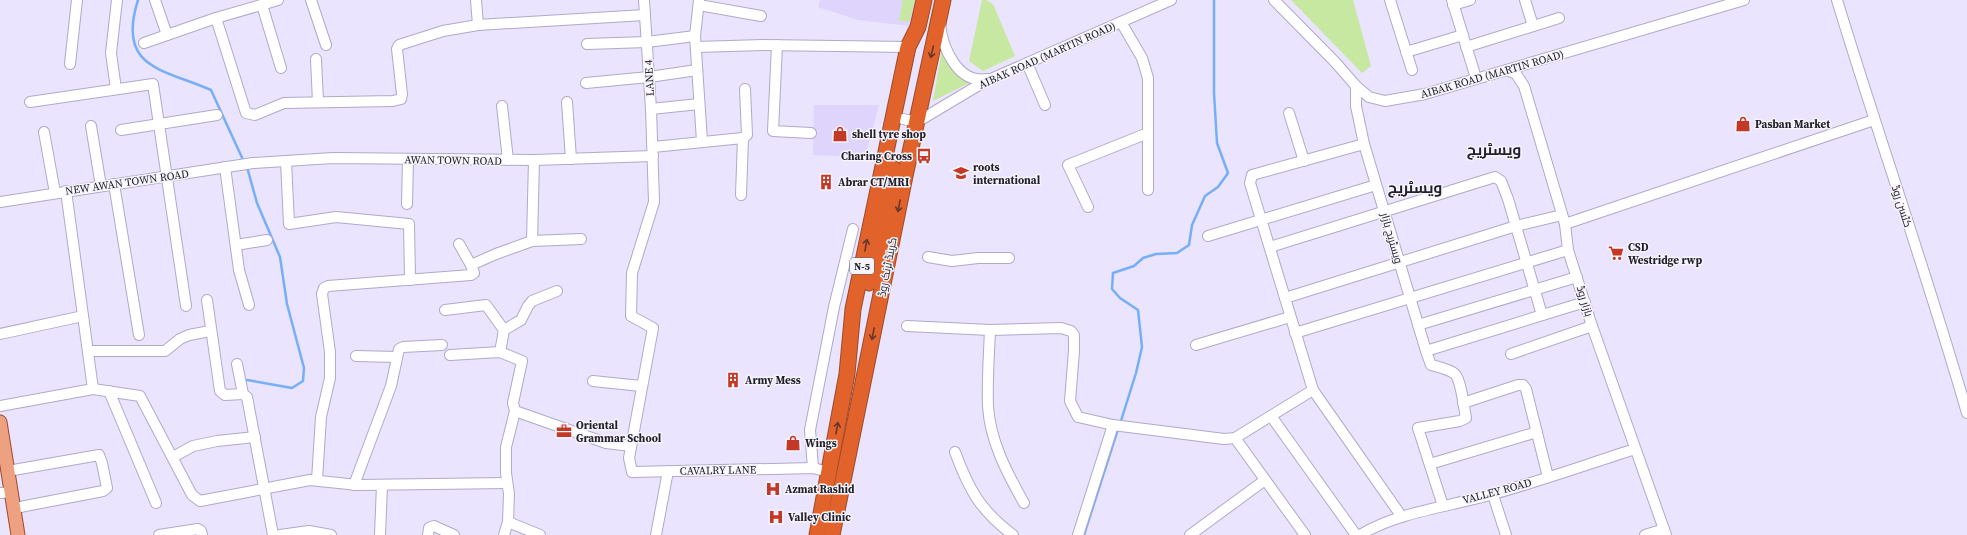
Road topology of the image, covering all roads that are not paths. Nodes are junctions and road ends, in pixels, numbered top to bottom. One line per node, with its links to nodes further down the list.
1 (77, 0): 44 (street)
2 (117, 0): 54 (street)
3 (155, 0): 30 (street)
4 (278, 0): 20 (street)
5 (311, 0): 36 (street)
6 (476, 0): 27 (street)
7 (644, 0): 22 (street, LANE 4)
8 (924, 0): 29 (highway, گرینڈ ٹرنک روڈ / N-5)
9 (1171, 0): 17 (street, AIBAK ROAD (MARTIN ROAD))
10 (1274, 0): 53 (street, AIBAK ROAD (MARTIN ROAD))
11 (1390, 0): 41 (street)
12 (1470, 0): 18 (street)
13 (1525, 0): 28 (street)
14 (1744, 0): 19 (street, AIBAK ROAD (MARTIN ROAD))
15 (1837, 0): 65 (street, کٹسن روڈ)
16 (699, 2): 23 (street); 32 (street)
17 (1159, 2): 26 (street, AIBAK ROAD (MARTIN ROAD))
18 (1453, 3): 31 (street)
19 (1717, 4): 48 (street, AIBAK ROAD (MARTIN ROAD))
20 (262, 5): 24 (street); 45 (street)
21 (942, 6): 50 (street); 66 (highway, گرینڈ ٹرنک روڈ / N-5, one-way to 66)
22 (645, 15): 27 (street); 33 (street, LANE 4)
23 (761, 16)
24 (216, 18): 30 (street); 57 (street)
25 (1559, 18): 28 (street)
26 (1121, 22): 43 (street, AIBAK ROAD (MARTIN ROAD)); 72 (street)
27 (478, 25): 57 (street)
28 (1533, 26): 40 (street)
29 (918, 27): 39 (highway, گرینڈ ٹرنک روڈ / N-5); 66 (highway, گرینڈ ٹرنک روڈ / N-5)
30 (166, 35): 34 (street)
31 (1463, 35): 40 (street); 41 (street)
32 (695, 36): 33 (street); 38 (street)
33 (647, 42): 35 (street); 49 (street, LANE 4)
34 (144, 43)
35 (587, 44)
36 (326, 45)
37 (776, 45): 38 (street); 39 (street); 71 (street)
38 (696, 47): 46 (street)
39 (908, 47): 147 (highway, گرینڈ ٹرنک روڈ / N-5, one-way to 39)
40 (1466, 47): 51 (street)
41 (1406, 52): 47 (street)
42 (316, 59): 57 (street)
43 (1027, 63): 50 (street, AIBAK ROAD (MARTIN ROAD)); 60 (street)
44 (70, 64)
45 (281, 68)
46 (697, 70): 49 (street); 59 (street)
47 (1412, 70)
48 (1507, 70): 51 (street, AIBAK ROAD (MARTIN ROAD)); 98 (street, بازار روڈ)
49 (649, 77): 52 (street); 62 (street, LANE 4)
50 (994, 78): 66 (street, AIBAK ROAD (MARTIN ROAD))
51 (1476, 78): 53 (street, AIBAK ROAD (MARTIN ROAD))
52 (586, 83)
53 (1356, 86): 75 (street, ویسٹریج بازار)
54 (116, 89): 56 (street); 67 (street)
55 (745, 89): 73 (street)
56 (30, 102)
57 (318, 102)
58 (567, 102): 78 (street)
59 (699, 104): 62 (street); 74 (street)
60 (1045, 105)
61 (502, 106): 79 (street)
62 (651, 109): 76 (street, LANE 4)
63 (1288, 113): 82 (street)
64 (217, 115): 67 (street)
65 (1874, 120): 98 (street); 157 (street, کٹسن روڈ)
66 (910, 121): 147 (highway, گرینڈ ٹرنک روڈ / N-5); 190 (highway, گرینڈ ٹرنک روڈ / N-5, one-way to 190)
67 (159, 124): 69 (street); 85 (street)
68 (91, 126): 88 (street)
69 (121, 130)
70 (44, 132): 91 (street)
71 (811, 133)
72 (1148, 134): 89 (street); 95 (street)
73 (743, 138): 74 (street, AWAN TOWN ROAD); 92 (street)
74 (702, 141): 76 (street, AWAN TOWN ROAD)
75 (1364, 144): 82 (street); 87 (street, ویسٹریج بازار)
76 (653, 152): 78 (street, AWAN TOWN ROAD); 149 (street)
77 (408, 159): 79 (street, AWAN TOWN ROAD); 81 (street, AWAN TOWN ROAD); 94 (street)
78 (570, 159): 80 (street, AWAN TOWN ROAD)
79 (508, 160): 80 (street, AWAN TOWN ROAD)
80 (534, 160): 104 (street)
81 (286, 161): 83 (street, AWAN TOWN ROAD); 115 (street)
82 (1304, 161): 97 (street)
83 (254, 162): 84 (street, NEW AWAN TOWN ROAD)
84 (225, 167): 85 (street, NEW AWAN TOWN ROAD); 106 (street)
85 (166, 176): 86 (street, NEW AWAN TOWN ROAD); 123 (street)
86 (114, 184): 88 (street, NEW AWAN TOWN ROAD); 136 (street)
87 (1376, 185): 96 (street, ویسٹریج بازار); 97 (street)
88 (101, 186): 90 (street, NEW AWAN TOWN ROAD)
89 (1148, 190)
90 (66, 191): 91 (street, NEW AWAN TOWN ROAD); 126 (street)
91 (55, 192): 93 (street, NEW AWAN TOWN ROAD)
92 (741, 194)
93 (0, 202)
94 (407, 204)
95 (1088, 207)
96 (1384, 210): 99 (street); 107 (street); 111 (street, ویسٹریج بازار)
97 (1261, 218): 101 (street); 107 (street)
98 (1564, 219): 99 (street); 108 (street, بازار روڈ)
99 (1516, 226): 111 (street); 112 (street)
100 (854, 229): 170 (street)
101 (1208, 236)
102 (580, 239): 104 (street)
103 (268, 240): 106 (street)
104 (532, 241): 113 (street)
105 (459, 244): 113 (street)
106 (236, 245): 122 (street)
107 (1270, 247): 118 (street)
108 (1568, 250): 112 (street); 114 (street, بازار روڈ)
109 (928, 257): 110 (street)
110 (1010, 258)
111 (1399, 262): 118 (street); 119 (street, ویسٹریج بازار)
112 (1526, 263): 116 (street); 119 (street)
113 (471, 265): 115 (street)
114 (1577, 277): 116 (street); 121 (street, بازار روڈ)
115 (410, 280): 175 (street)
116 (1534, 290): 125 (street); 128 (street)
117 (557, 291): 131 (street)
118 (1285, 298): 127 (street)
119 (1410, 298): 128 (street, ویسٹریج بازار); 134 (street)
120 (207, 300): 133 (street)
121 (1585, 302): 125 (street); 130 (street, بازار روڈ)
122 (249, 305)
123 (186, 306)
124 (445, 310): 131 (street)
125 (1542, 315): 140 (street)
126 (83, 316): 135 (street); 139 (street)
127 (1290, 317): 134 (street); 138 (street)
128 (1418, 325): 140 (street, ویسٹریج بازار)
129 (907, 326): 132 (street)
130 (1592, 326): 142 (street); 166 (street, بازار روڈ)
131 (504, 330): 141 (street)
132 (990, 330): 160 (street); 184 (street)
133 (210, 331): 139 (street); 153 (street)
134 (1295, 333): 151 (street)
135 (0, 334)
136 (139, 335)
137 (442, 345): 145 (street)
138 (1196, 345)
139 (88, 351): 150 (street)
140 (1426, 351): 154 (street, ویسٹریج بازار)
141 (500, 352): 143 (street); 156 (street)
142 (1511, 354)
143 (450, 355)
144 (356, 356): 145 (street)
145 (397, 357): 178 (street)
146 (237, 364): 153 (street)
147 (848, 374): 173 (highway, گرینڈ ٹرنک روڈ / N-5, one-way to 147)
148 (593, 381): 149 (street)
149 (641, 386): 164 (street)
150 (93, 389): 152 (street); 155 (street)
151 (1312, 390): 158 (street); 187 (street)
152 (109, 391): 168 (street); 183 (street)
153 (243, 394): 162 (street)
154 (1463, 403): 161 (street); 169 (street)
155 (0, 406)
156 (515, 411): 164 (street); 177 (street)
157 (1967, 413)
158 (1272, 416): 163 (street); 208 (street)
159 (0, 422): 165 (main road)
160 (1117, 426): 163 (street); 205 (street)
161 (1537, 432): 169 (street); 174 (street)
162 (255, 437): 168 (street); 180 (street)
163 (1236, 438): 176 (street)
164 (631, 446): 172 (street, CAVALRY LANE)
165 (2, 449): 171 (main road)
166 (1635, 449): 174 (street, VALLEY ROAD); 189 (street, بازار روڈ)
167 (955, 452): 204 (street)
168 (173, 457): 180 (street)
169 (1430, 464): 185 (street)
170 (813, 468): 172 (street, CAVALRY LANE); 173 (street, CAVALRY LANE)
171 (8, 470): 181 (main road); 186 (street)
172 (668, 471): 202 (street)
173 (829, 472): 203 (highway, گرینڈ ٹرنک روڈ / N-5)
174 (1548, 477): 182 (street, VALLEY ROAD)
175 (317, 480): 178 (street); 180 (street)
176 (1265, 480): 206 (street); 207 (street)
177 (507, 483): 179 (street); 188 (street)
178 (354, 485): 179 (street)
179 (382, 485): 197 (street)
180 (265, 488): 194 (street)
181 (6, 492): 186 (main road)
182 (1493, 495): 185 (street, VALLEY ROAD); 210 (street)
183 (156, 503)
184 (1024, 503)
185 (1443, 506): 187 (street, VALLEY ROAD)
186 (15, 508): 191 (main road)
187 (1402, 517): 209 (street, VALLEY ROAD)
188 (508, 522): 200 (street); 201 (street)
189 (1665, 532): 211 (street)
190 (834, 534)
191 (18, 535)
192 (159, 535): 193 (street)
193 (202, 535)
194 (273, 535)
195 (280, 535): 196 (street)
196 (331, 535)
197 (380, 535)
198 (428, 535): 199 (street)
199 (454, 535)
200 (504, 535)
201 (540, 535)
202 (656, 535)
203 (817, 535)
204 (1013, 535)
205 (1078, 535)
206 (1190, 535)
207 (1305, 535)
208 (1356, 535)
209 (1360, 535)
210 (1506, 535)
211 (1645, 535)

